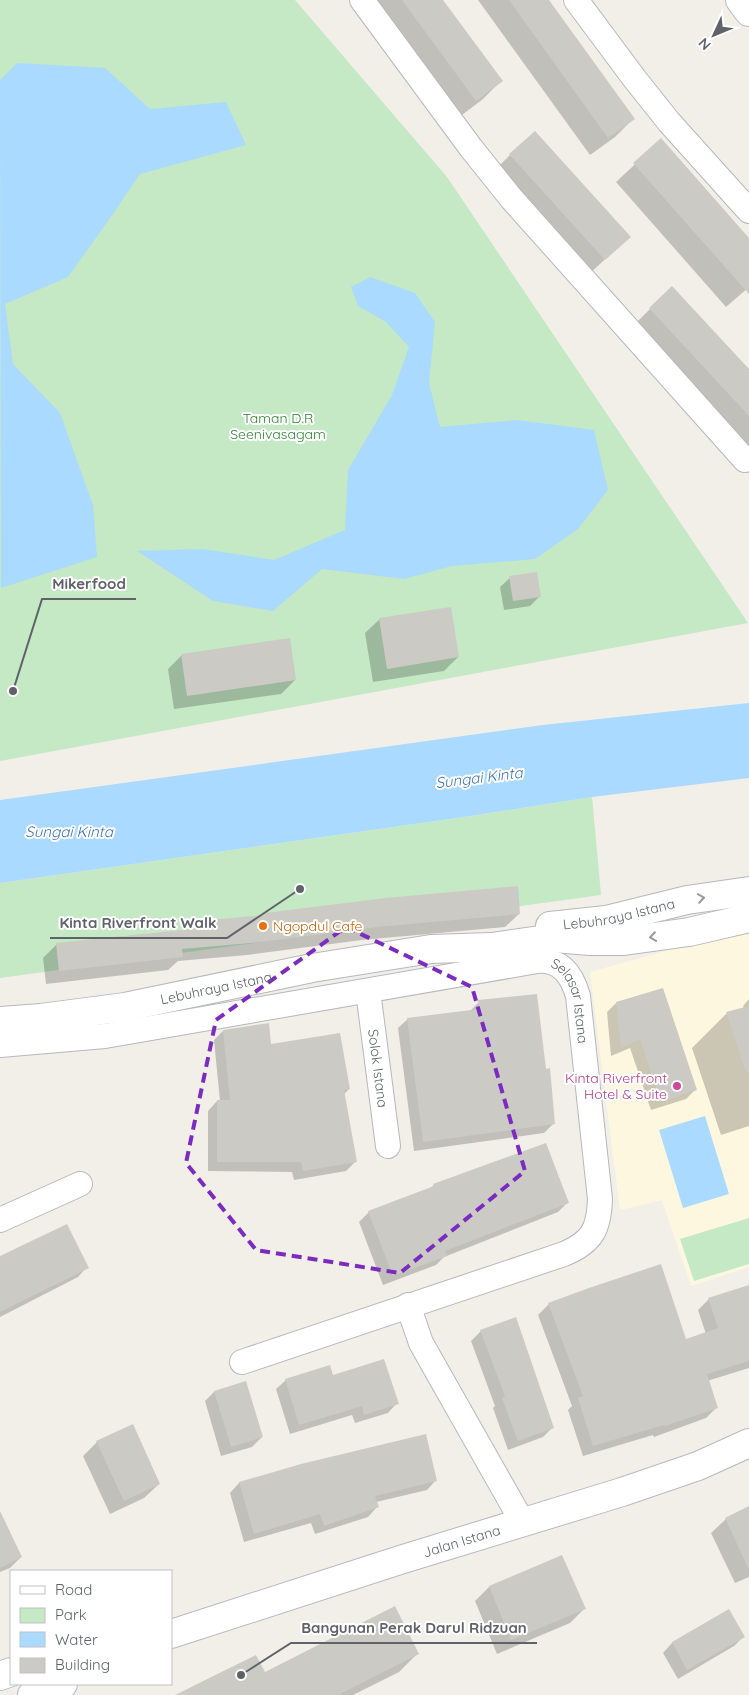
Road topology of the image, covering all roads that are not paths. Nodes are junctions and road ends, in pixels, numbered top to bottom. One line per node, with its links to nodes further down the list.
1 (362, 0): 6 (street)
2 (576, 0): 5 (street)
3 (740, 0): 4 (street)
4 (749, 12)
5 (749, 211)
6 (745, 460)
7 (749, 891): 9 (street, Lebuhraya Istana, one-way to 7)
8 (749, 918): 10 (street, Lebuhraya Istana)
9 (606, 920): 10 (street); 11 (street, Lebuhraya Istana)
10 (716, 926): 11 (street, Lebuhraya Istana, one-way to 11)
11 (431, 949): 13 (street, Lebuhraya Istana)
12 (368, 990): 14 (street, Selasar Istana); 15 (street, Solok Istana); 18 (street, Selasar Istana)
13 (0, 1021)
14 (0, 1045)
15 (388, 1146)
16 (80, 1184): 17 (street)
17 (0, 1220)
18 (408, 1305): 19 (street); 21 (street)
19 (242, 1362)
20 (749, 1443): 21 (street, Jalan Istana)
21 (523, 1523): 22 (street, Jalan Istana)
22 (172, 1634)
23 (60, 1685): 24 (street)
24 (32, 1695)

